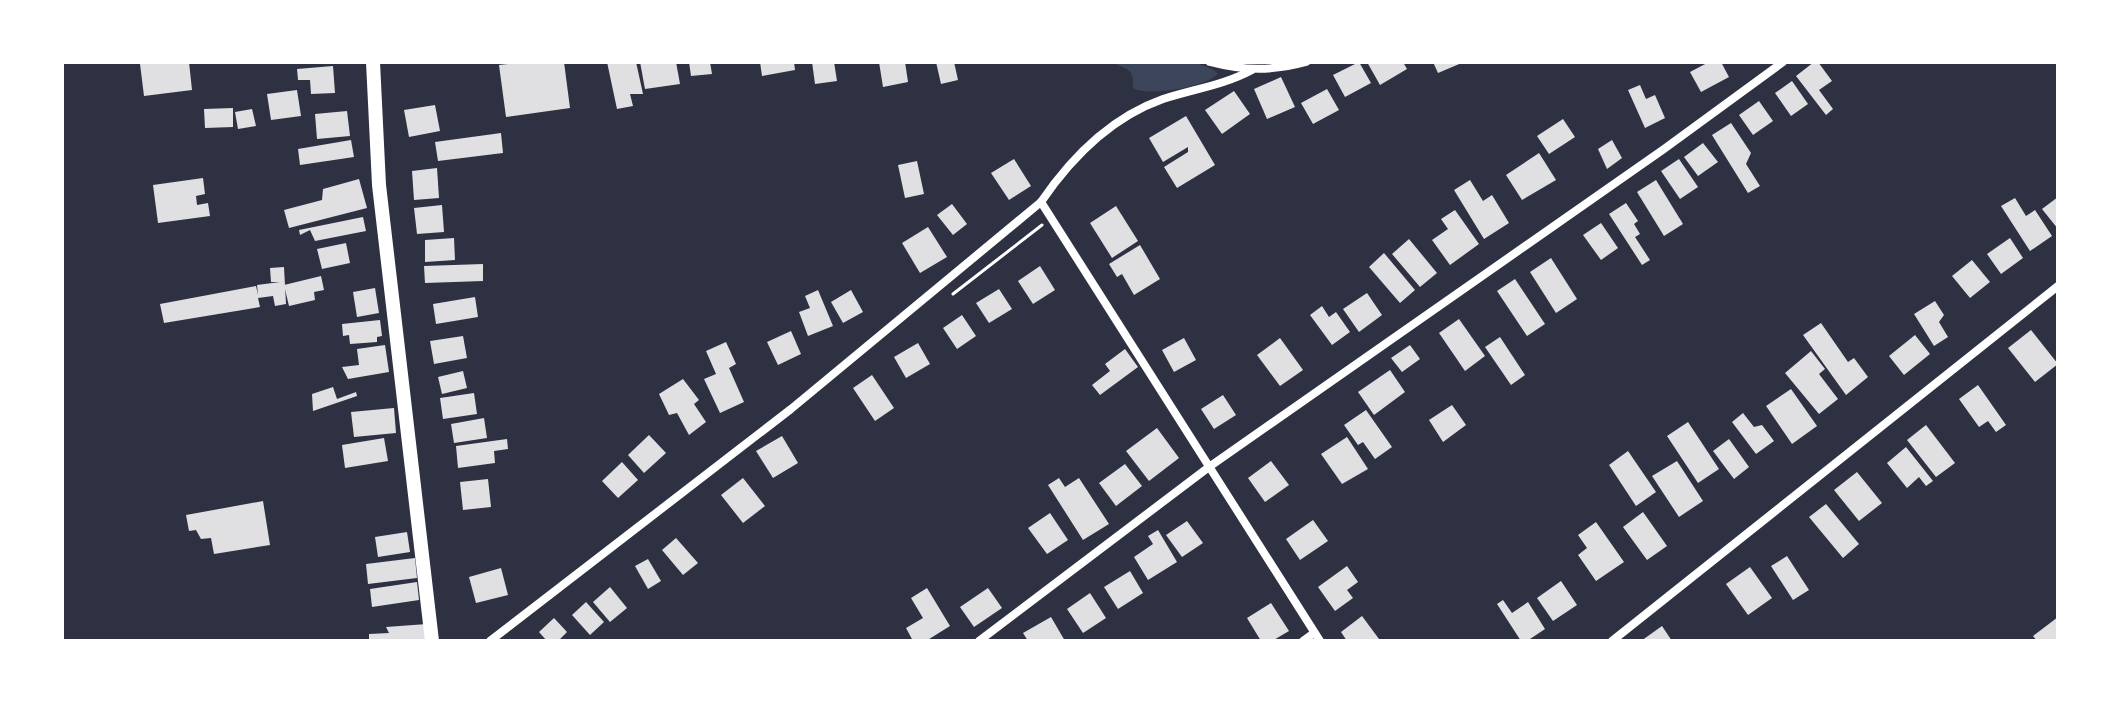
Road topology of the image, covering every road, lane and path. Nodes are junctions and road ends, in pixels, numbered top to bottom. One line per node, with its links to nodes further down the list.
1 (373, 62): 10 (street)
2 (1210, 62): 5 (street)
3 (1306, 62): 5 (street)
4 (1783, 62): 8 (street)
5 (1252, 70): 6 (street)
6 (1041, 202): 8 (street); 11 (street)
7 (2058, 286): 14 (street)
8 (1209, 467): 9 (street); 12 (street)
9 (1317, 637): 13 (street)
10 (432, 641)
11 (490, 641)
12 (979, 641)
13 (1303, 641)
14 (1612, 641)

